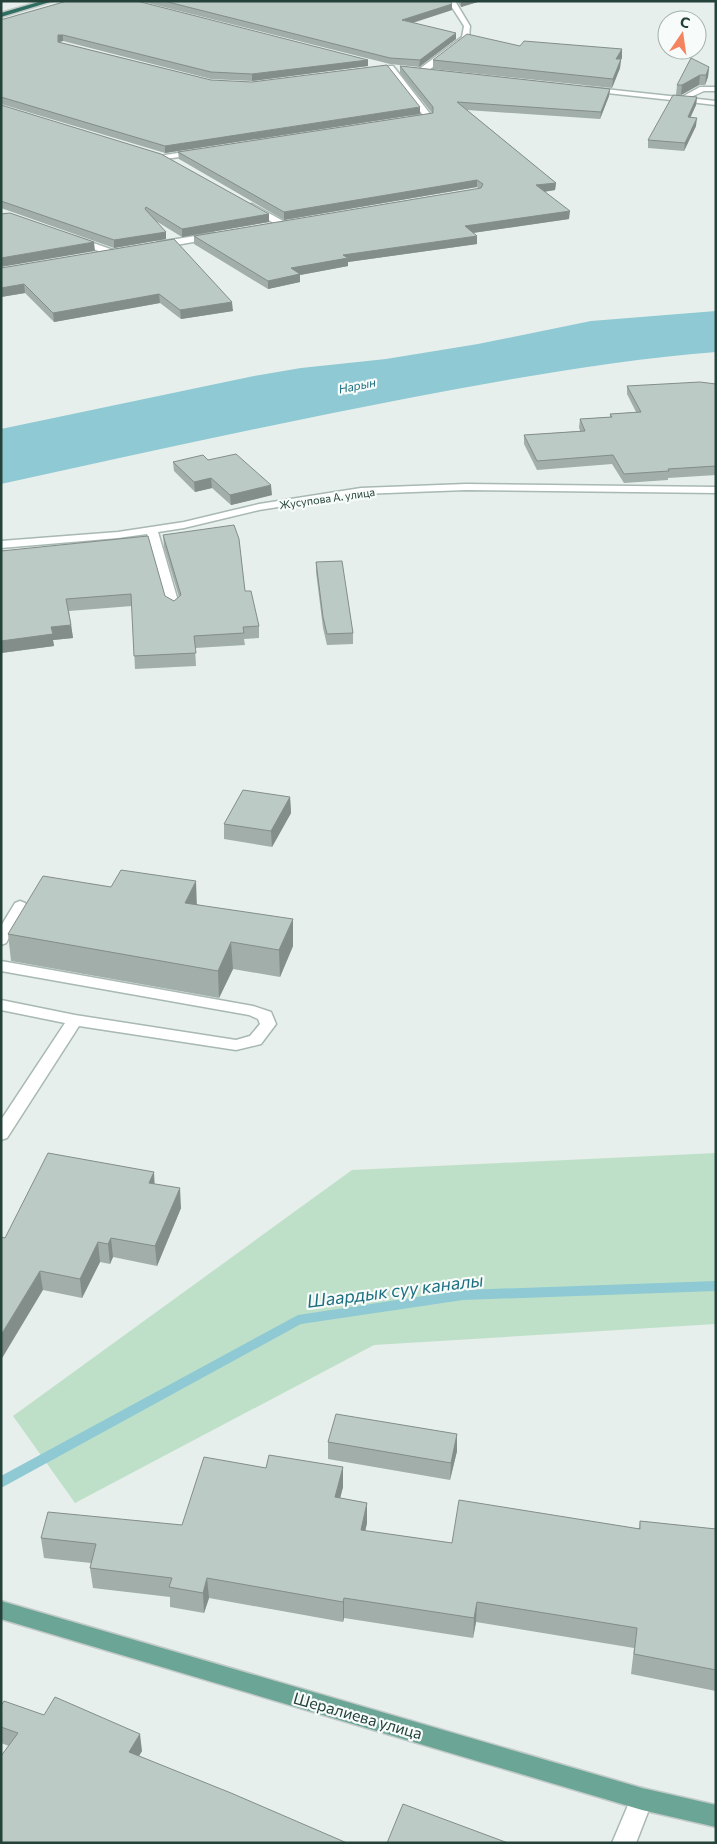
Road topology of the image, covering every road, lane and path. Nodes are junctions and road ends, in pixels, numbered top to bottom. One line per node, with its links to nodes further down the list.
1 (50, 1): 3 (highway)
2 (451, 1): 6 (street)
3 (1, 16)
4 (370, 67): 5 (street)
5 (390, 68): 6 (street); 12 (street)
6 (414, 71): 7 (street)
7 (431, 73)
8 (576, 88): 10 (street)
9 (716, 89): 10 (street)
10 (682, 99): 11 (street)
11 (716, 103)
12 (409, 120)
13 (204, 151): 15 (street)
14 (156, 154): 15 (street)
15 (165, 157): 16 (street)
16 (182, 166)
17 (240, 200): 19 (street)
18 (292, 222): 19 (street)
19 (282, 224): 20 (street)
20 (264, 227)
21 (226, 234): 23 (street)
22 (67, 236): 24 (street)
23 (151, 247)
24 (95, 256)
25 (716, 490): 26 (street, Жусупова А. улица)
26 (152, 530): 27 (street, Жусупова А. улица); 28 (street)
27 (1, 545)
28 (174, 608)
29 (20, 906): 30 (street)
30 (1, 940)
31 (1, 966): 33 (street)
32 (1, 1005): 33 (street)
33 (75, 1020): 34 (street)
34 (1, 1134)
35 (1, 1610): 36 (main road, Шералиева улица)
36 (642, 1799): 37 (main road, Шералиева улица); 38 (street)
37 (716, 1816)
38 (624, 1843)

